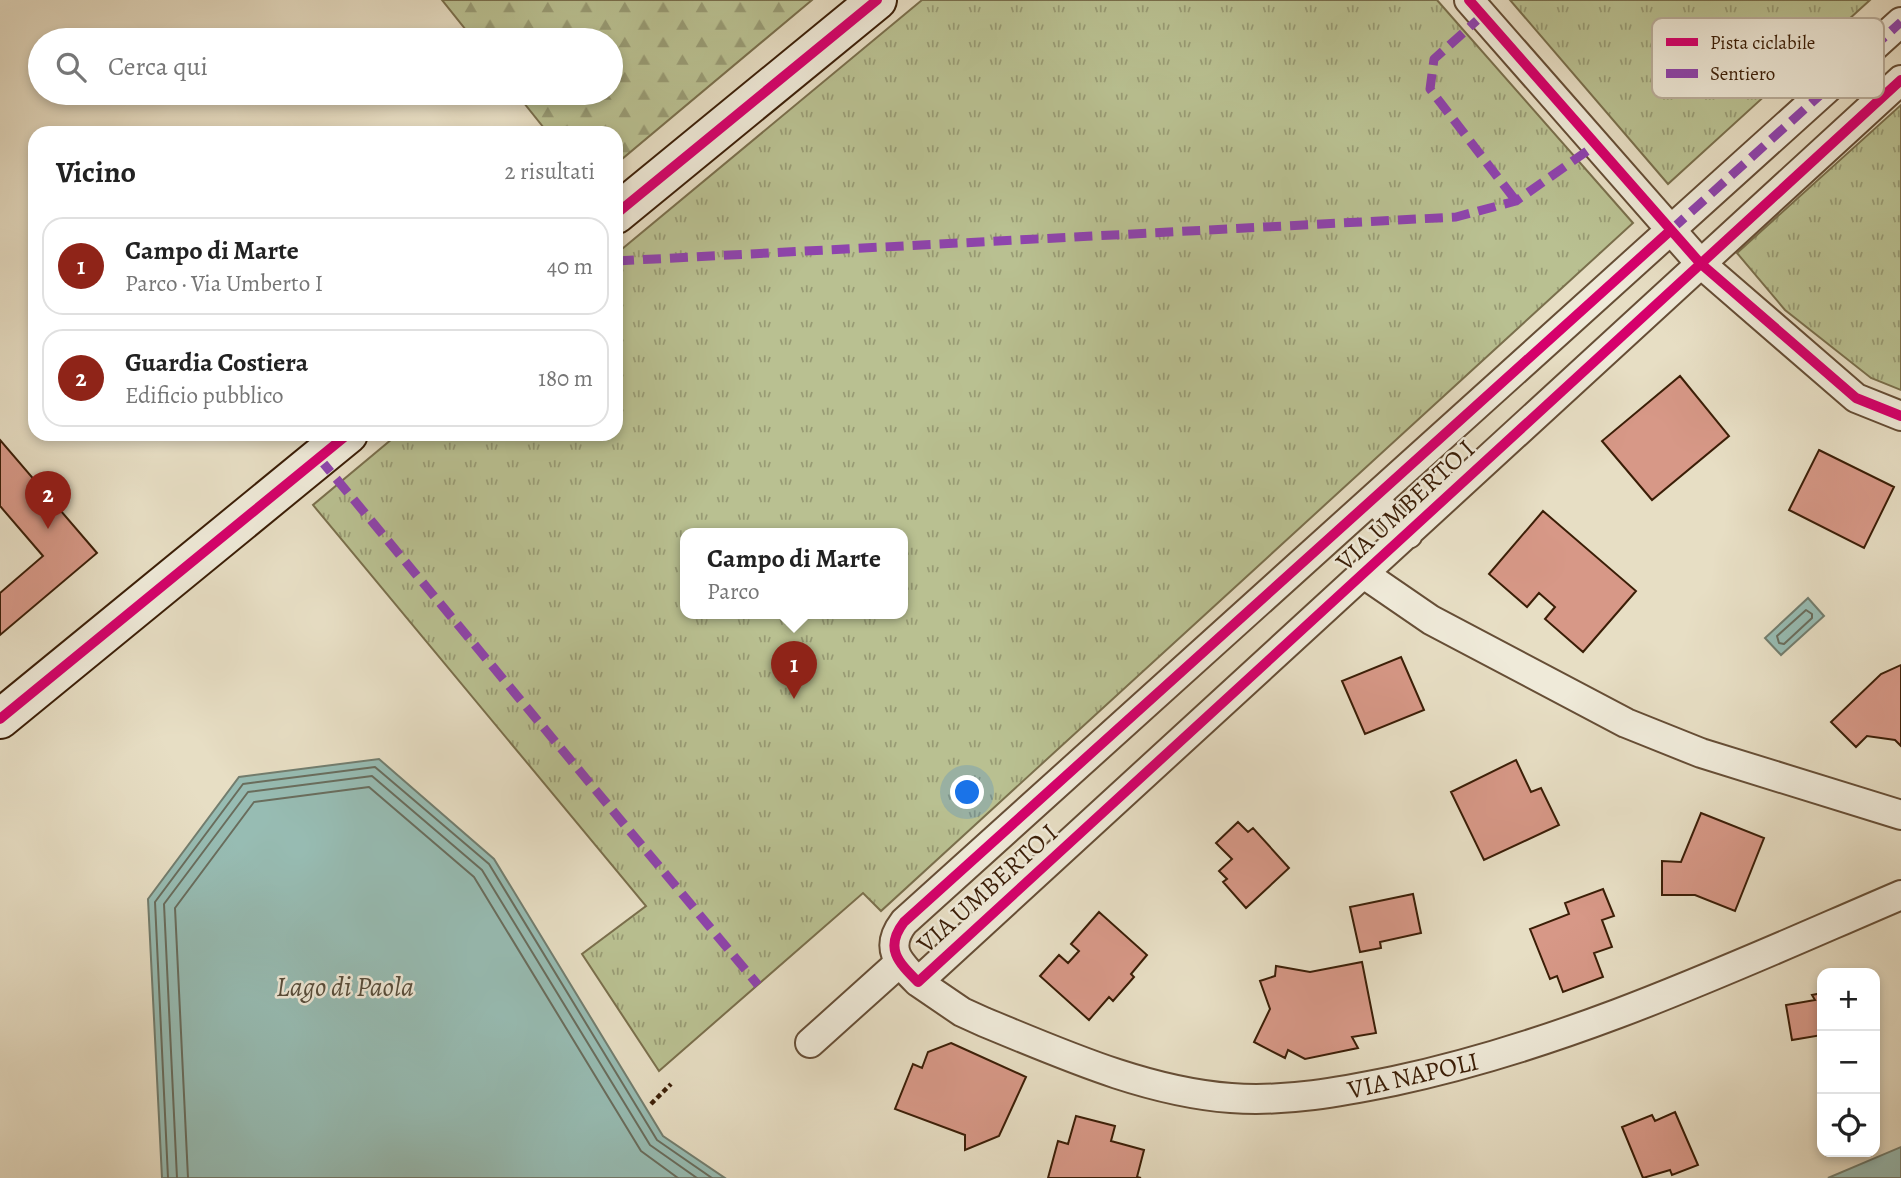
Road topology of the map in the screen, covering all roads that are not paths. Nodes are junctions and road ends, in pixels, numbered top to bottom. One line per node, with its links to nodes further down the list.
1 (877, 0): 9 (street)
2 (1469, 0): 10 (street)
3 (1901, 22): 4 (street, VIA UMBERTO I)
4 (1884, 37)
5 (1901, 80): 6 (street, VIA UMBERTO I)
6 (1884, 96)
7 (1817, 98): 10 (street, VIA UMBERTO I)
8 (1881, 98): 11 (street, VIA UMBERTO I)
9 (623, 208)
10 (1671, 230): 11 (street); 14 (street, VIA UMBERTO I)
11 (1700, 264): 12 (street); 15 (street, VIA UMBERTO I)
12 (1901, 416)
13 (339, 441): 17 (street)
14 (1373, 499): 15 (street, VIA UMBERTO I); 20 (street, VIA UMBERTO I)
15 (1408, 534): 16 (street, VIA UMBERTO I)
16 (1364, 574): 18 (street); 20 (street, VIA UMBERTO I)
17 (0, 719)
18 (1901, 816)
19 (1901, 895): 20 (street, VIA NAPOLI)
20 (908, 972): 21 (street, VIA UMBERTO I)
21 (810, 1043)

